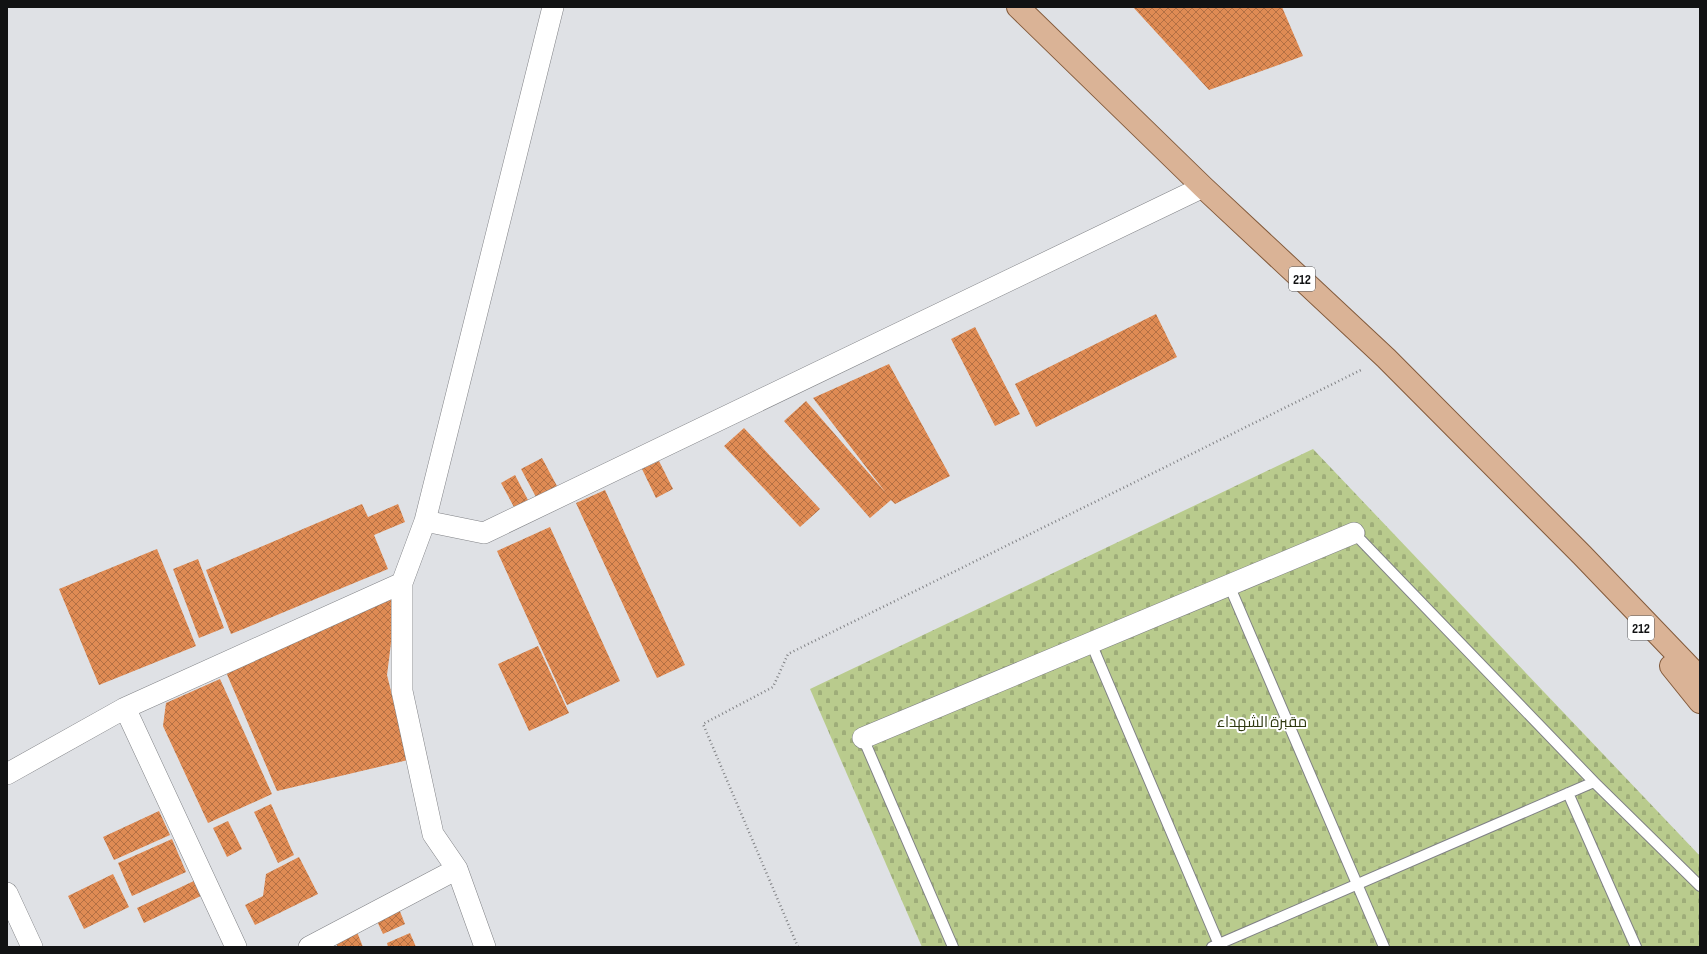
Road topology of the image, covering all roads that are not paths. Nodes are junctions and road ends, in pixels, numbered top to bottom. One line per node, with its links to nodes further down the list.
1 (553, 7): 4 (street)
2 (1018, 7): 3 (main road, 212)
3 (1203, 187): 4 (street); 6 (main road, 212)
4 (425, 521): 7 (street)
5 (1354, 533): 8 (street); 15 (lane)
6 (1582, 555): 10 (main road, 212); 11 (main road, 212)
7 (402, 583): 12 (street); 17 (street)
8 (1229, 586): 9 (street); 18 (lane)
9 (1091, 643): 13 (street); 21 (lane)
10 (1700, 678)
11 (1700, 702)
12 (126, 708): 14 (street); 23 (street)
13 (863, 738): 26 (lane)
14 (7, 774)
15 (1594, 782): 16 (lane); 19 (lane)
16 (1568, 793): 18 (lane); 28 (lane)
17 (457, 869): 24 (street); 25 (street)
18 (1357, 884): 21 (lane); 27 (lane)
19 (1700, 886)
20 (7, 893): 22 (street)
21 (1217, 946)
22 (32, 947)
23 (236, 947)
24 (309, 947)
25 (485, 947)
26 (953, 947)
27 (1384, 947)
28 (1636, 947)

